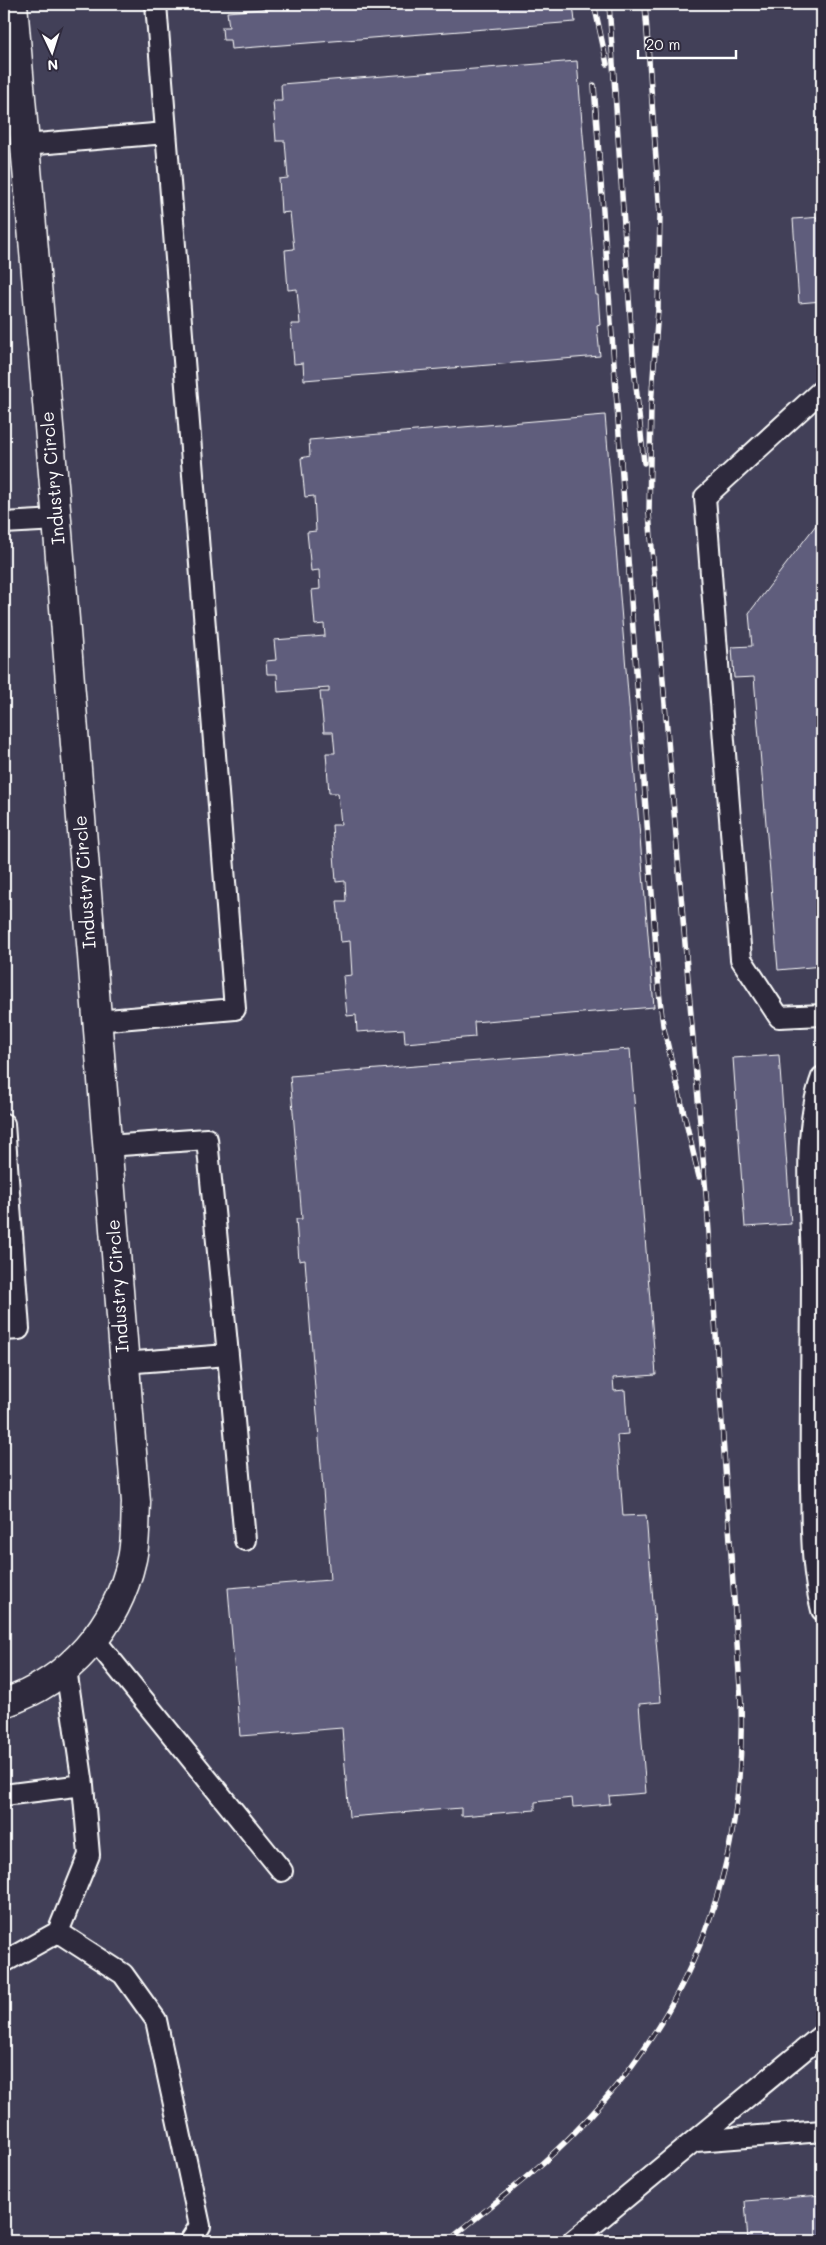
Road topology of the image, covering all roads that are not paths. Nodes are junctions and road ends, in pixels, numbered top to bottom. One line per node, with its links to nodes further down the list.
1 (13, 4): 3 (street, Industry Circle)
2 (156, 4): 4 (lane)
3 (11, 79): 5 (street, Industry Circle)
4 (166, 133): 5 (lane); 10 (lane)
5 (25, 145): 7 (street, Industry Circle)
6 (822, 390): 9 (lane)
7 (57, 520): 8 (lane); 10 (street, Industry Circle)
8 (4, 523)
9 (822, 1015)
10 (96, 1021): 13 (street, Industry Circle)
11 (822, 1077): 18 (lane)
12 (4, 1124): 14 (lane)
13 (107, 1146): 15 (lane); 16 (street, Industry Circle)
14 (4, 1330)
15 (228, 1355): 16 (lane); 17 (lane)
16 (123, 1362): 19 (street, Industry Circle)
17 (245, 1540)
18 (822, 1610)
19 (95, 1640): 20 (street, Industry Circle); 24 (lane)
20 (66, 1669): 21 (street, Industry Circle); 22 (lane)
21 (4, 1703)
22 (83, 1785): 23 (lane); 25 (lane)
23 (4, 1795)
24 (282, 1871)
25 (58, 1932): 26 (lane); 30 (lane)
26 (4, 1962)
27 (822, 2034): 29 (lane)
28 (822, 2131): 29 (lane)
29 (696, 2140): 31 (lane)
30 (190, 2241)
31 (573, 2241)

